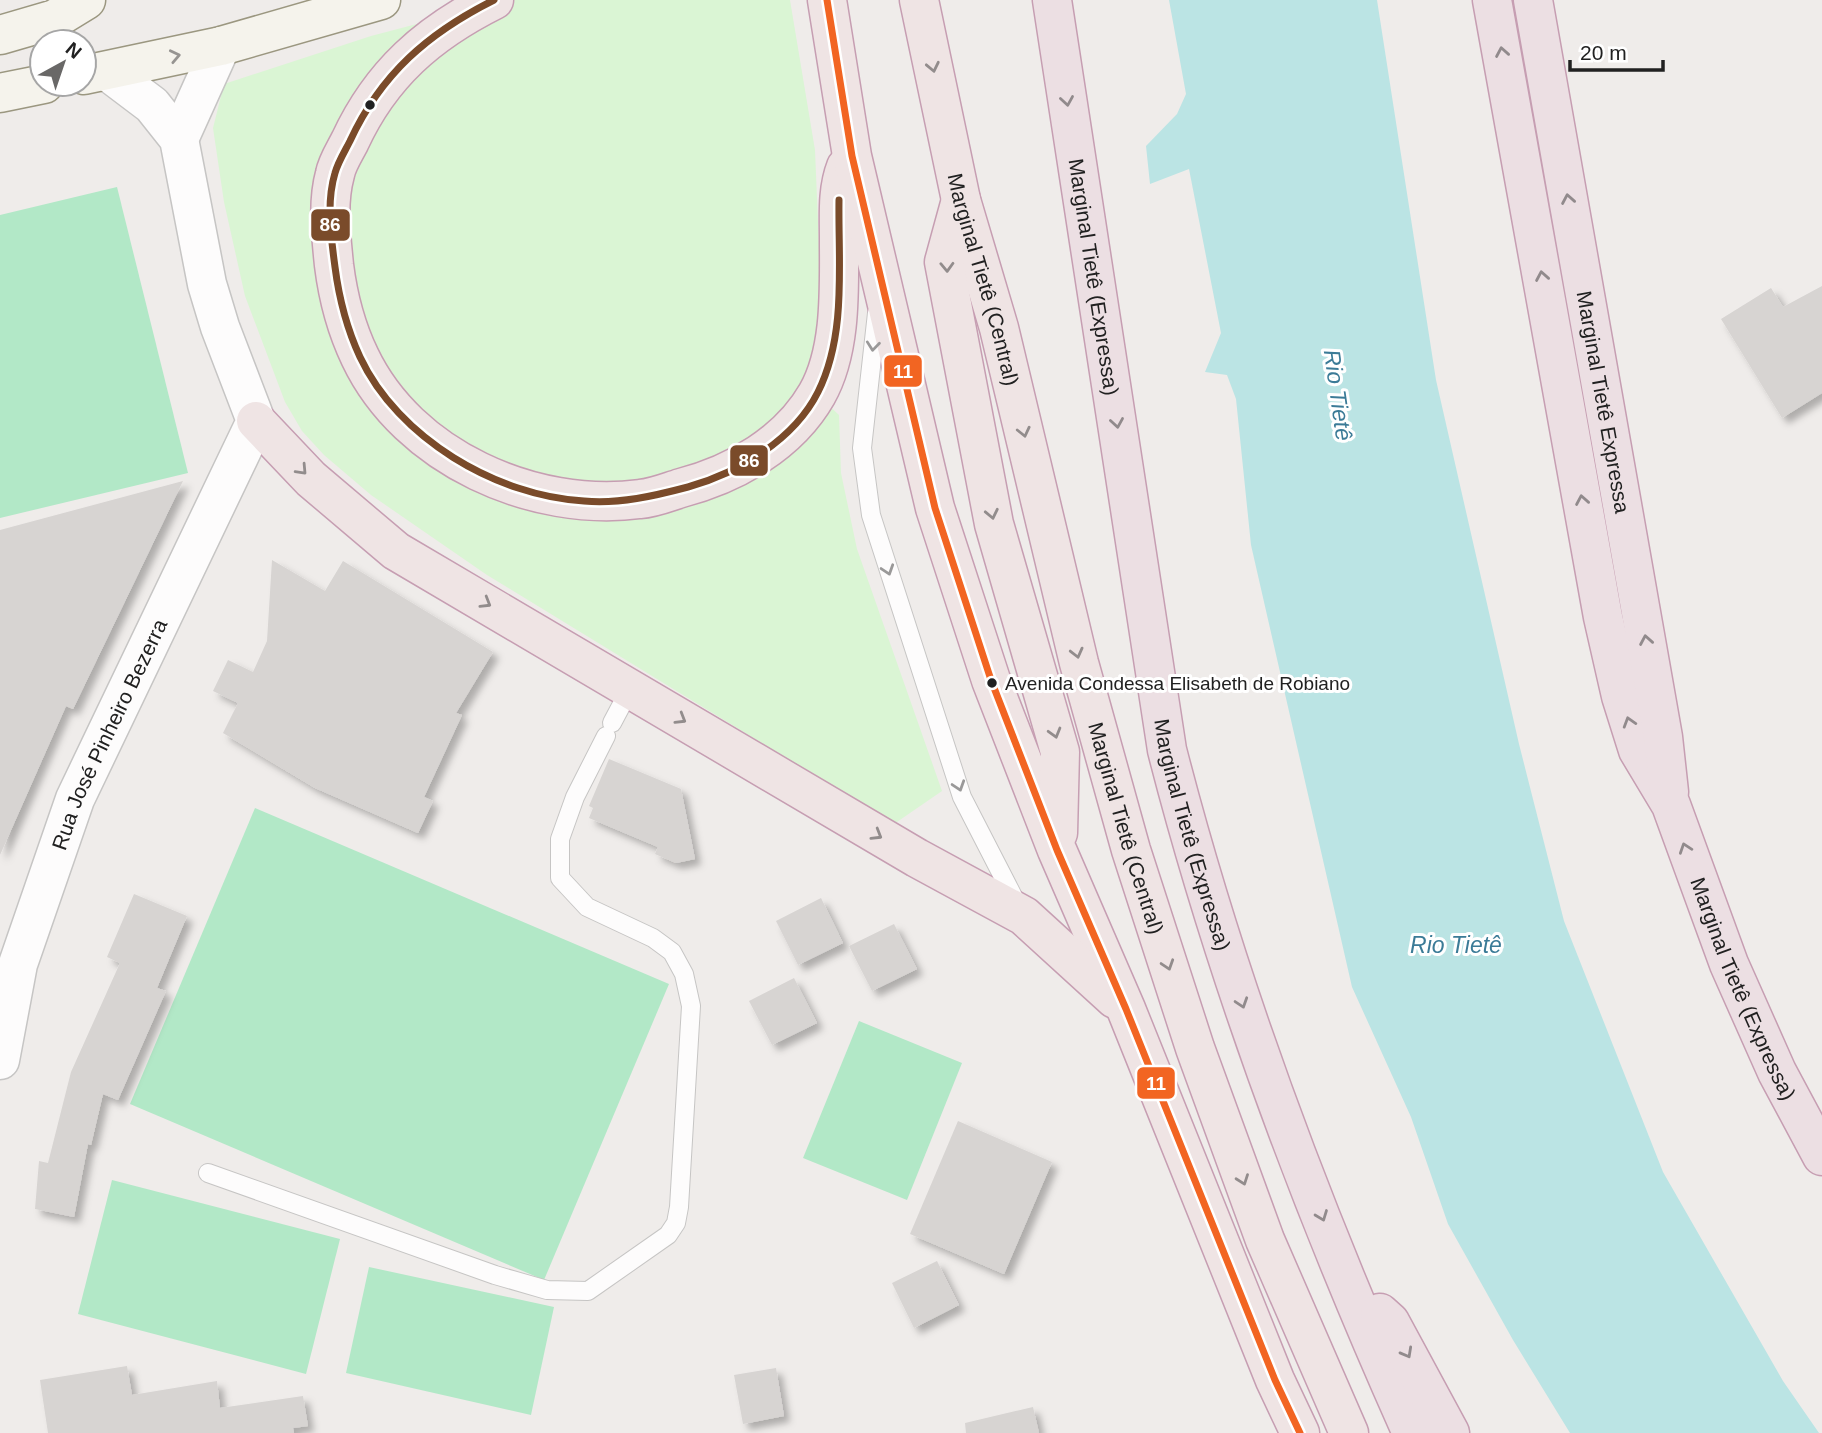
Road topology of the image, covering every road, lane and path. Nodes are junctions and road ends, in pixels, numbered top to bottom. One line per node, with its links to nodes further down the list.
1 (86, 0): 9 (main road)
2 (381, 0): 10 (main road)
3 (494, 0): 16 (highway)
4 (827, 0): 16 (highway)
5 (919, 0): 17 (highway, Marginal Tietê (Central), one-way to 17)
6 (1052, 0): 28 (highway, Marginal Tietê (Expressa), one-way to 28)
7 (1492, 0): 21 (highway, Marginal Tietê (Expressa), one-way to 7)
8 (1533, 0): 21 (highway, Marginal Tietê Expressa, one-way to 8)
9 (0, 35)
10 (220, 46): 11 (main road, one-way to 10); 15 (street)
11 (98, 72)
12 (98, 75): 15 (street)
13 (28, 87): 14 (main road)
14 (0, 93)
15 (179, 139): 19 (street)
16 (852, 156): 18 (highway)
17 (961, 201): 22 (highway, one-way to 22); 30 (highway, Marginal Tietê (Central), one-way to 30)
18 (881, 278): 22 (highway); 23 (lane, one-way to 23)
19 (256, 421): 20 (highway, one-way to 20); 25 (street, Rua José Pinheiro Bezerra)
20 (630, 689): 23 (highway, one-way to 23); 27 (lane)
21 (1671, 805): 26 (highway, Marginal Tietê (Expressa), one-way to 21)
22 (1057, 850): 24 (highway)
23 (1024, 916): 24 (highway)
24 (1126, 1009): 29 (highway)
25 (0, 1060)
26 (1822, 1156)
27 (208, 1173)
28 (1348, 1282): 31 (highway, Marginal Tietê (Expressa)); 32 (highway, one-way to 32)
29 (1300, 1433)
30 (1349, 1433)
31 (1412, 1433)
32 (1450, 1433)

